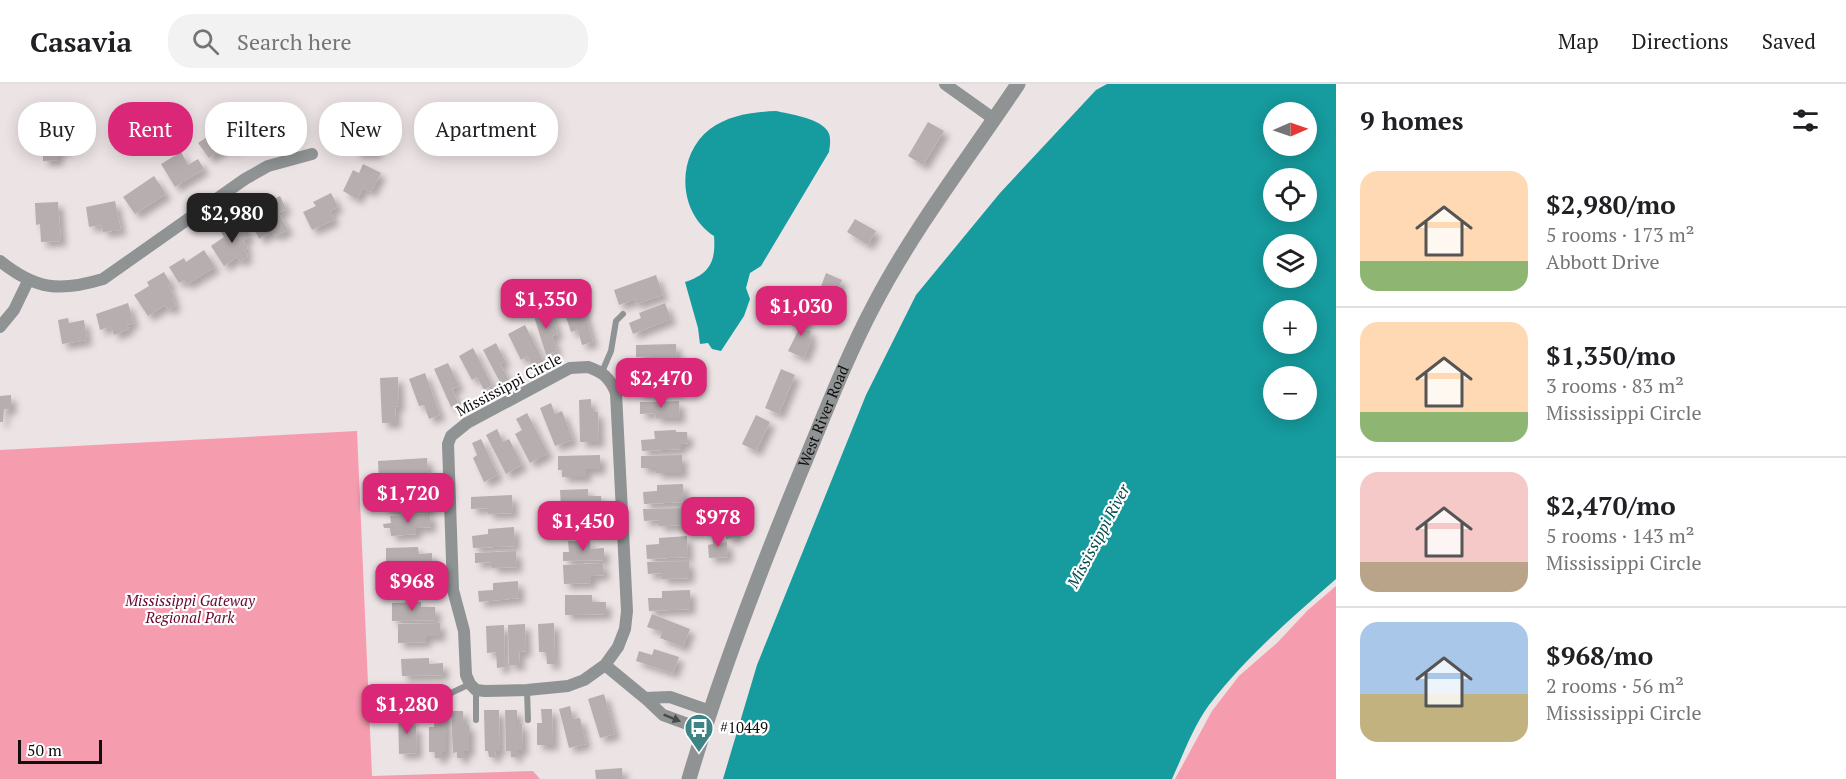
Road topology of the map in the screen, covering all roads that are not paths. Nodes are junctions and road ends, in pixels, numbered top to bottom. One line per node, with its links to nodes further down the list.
1 (945, 84): 3 (street)
2 (1018, 84): 3 (street, West River Road)
3 (994, 119): 14 (street, West River Road)
4 (312, 154): 6 (street)
5 (0, 261): 6 (street)
6 (28, 281): 8 (street)
7 (623, 314): 9 (lane)
8 (0, 327)
9 (602, 372): 10 (street); 11 (street, Mississippi Circle)
10 (605, 665): 12 (street); 13 (street)
11 (473, 687): 12 (street); 15 (lane); 16 (lane)
12 (527, 690): 17 (lane)
13 (645, 698): 14 (street); 18 (street, one-way to 18)
14 (710, 711): 18 (street, West River Road)
15 (421, 719)
16 (476, 720)
17 (528, 720)
18 (704, 730): 19 (street, West River Road)
19 (689, 779)

